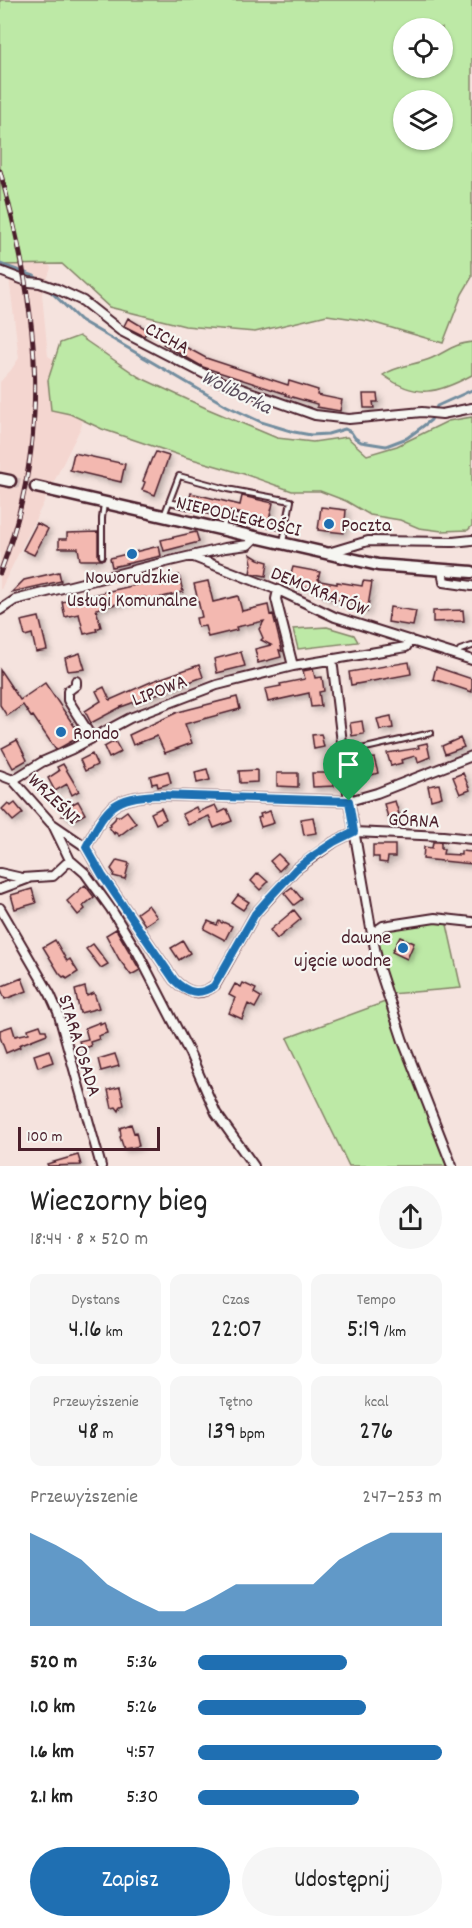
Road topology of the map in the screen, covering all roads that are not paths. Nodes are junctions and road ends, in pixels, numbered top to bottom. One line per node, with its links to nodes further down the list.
1 (0, 271): 2 (street, CICHA)
2 (472, 408)
3 (207, 484): 4 (lane); 7 (lane); 10 (lane)
4 (217, 486): 6 (lane); 8 (lane)
5 (36, 487): 11 (street, NIEPODLEGŁOŚCI)
6 (227, 489): 9 (lane); 14 (lane)
7 (202, 490)
8 (211, 493)
9 (220, 495)
10 (169, 502): 12 (lane); 13 (lane)
11 (105, 503): 13 (street, NIEPODLEGŁOŚCI); 20 (lane)
12 (226, 514): 14 (lane); 15 (lane)
13 (163, 516): 15 (street, NIEPODLEGŁOŚCI)
14 (285, 528): 18 (lane)
15 (222, 530): 16 (street, NIEPODLEGŁOŚCI)
16 (256, 537): 18 (street, NIEPODLEGŁOŚCI); 21 (street)
17 (472, 540): 19 (street)
18 (283, 543): 19 (street, NIEPODLEGŁOŚCI)
19 (326, 553): 22 (street, NIEPODLEGŁOŚCI)
20 (102, 556)
21 (191, 556): 25 (street, DEMOKRATÓW); 26 (street)
22 (442, 570): 23 (street, NIEPODLEGŁOŚCI); 24 (street)
23 (472, 572)
24 (472, 586)
25 (278, 590): 27 (street, DEMOKRATÓW); 32 (street)
26 (0, 610)
27 (410, 640): 29 (street, DEMOKRATÓW); 30 (street, LIPOWA)
28 (472, 646): 29 (lane)
29 (456, 655): 31 (street, DEMOKRATÓW)
30 (332, 659): 32 (street, LIPOWA); 36 (street)
31 (472, 660)
32 (293, 666): 35 (street, LIPOWA)
33 (76, 681): 35 (street)
34 (431, 734): 36 (lane)
35 (92, 738): 39 (street, LIPOWA)
36 (344, 753): 40 (street)
37 (472, 756): 40 (street)
38 (0, 775): 39 (street, WRZEŚNI)
39 (13, 780): 41 (street, WRZEŚNI)
40 (349, 801): 42 (street); 44 (street)
41 (51, 823): 44 (street, WRZEŚNI); 45 (street)
42 (354, 832): 43 (street, GÓRNA); 44 (street); 51 (street)
43 (472, 839)
44 (86, 847)
45 (70, 860): 47 (street); 53 (street)
46 (0, 873): 47 (street)
47 (31, 878): 48 (street)
48 (0, 889)
49 (0, 908): 52 (street, STARA OSADA)
50 (472, 922): 51 (street)
51 (372, 934): 54 (street)
52 (101, 1166)
53 (254, 1166)
54 (452, 1166)

